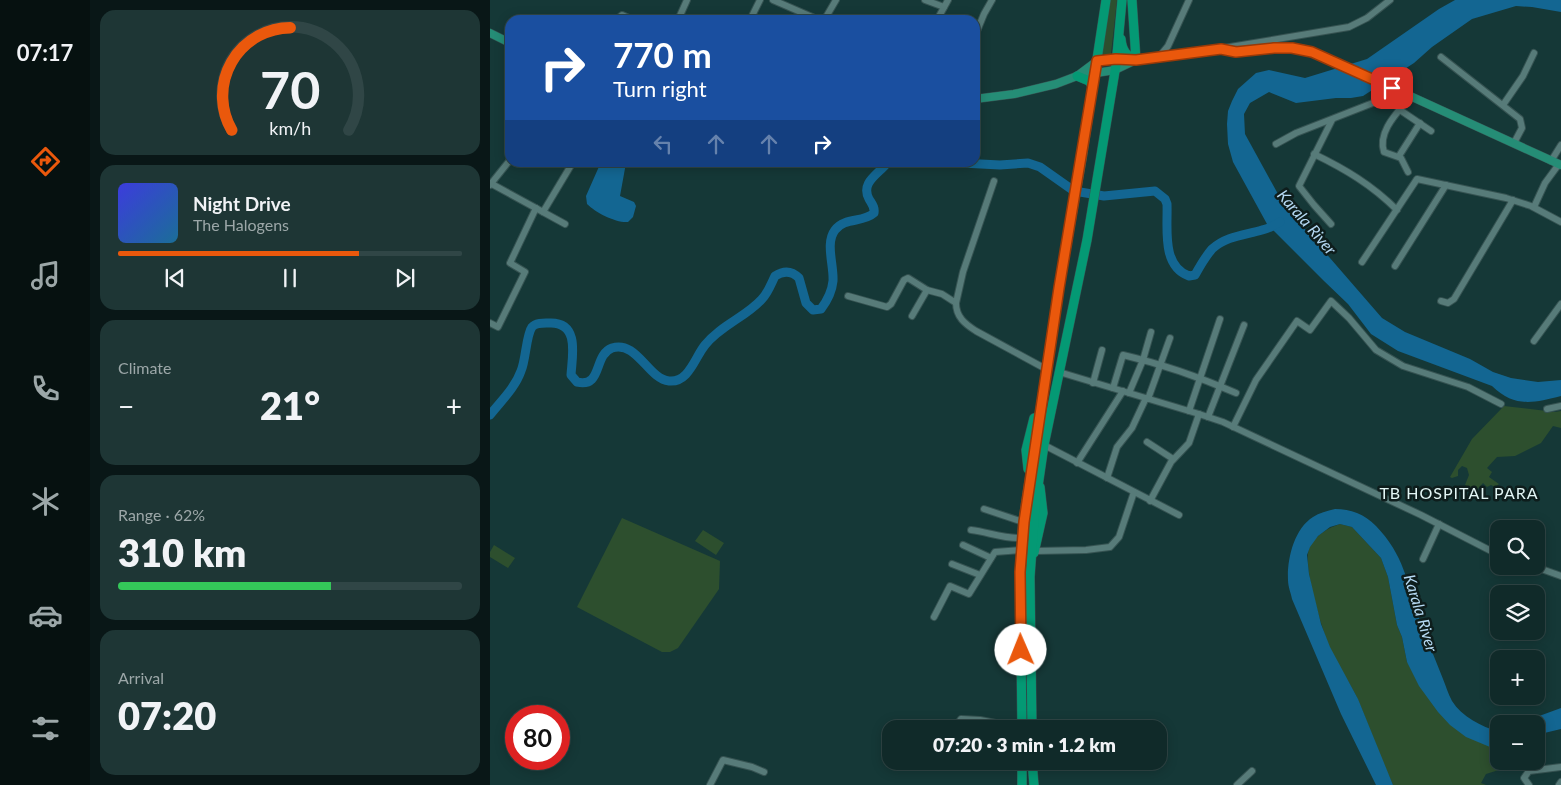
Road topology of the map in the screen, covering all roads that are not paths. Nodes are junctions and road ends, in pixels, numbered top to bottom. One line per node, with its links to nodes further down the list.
1 (687, 0): 14 (street)
2 (760, 0): 15 (street)
3 (772, 0): 16 (street)
4 (836, 0): 17 (street)
5 (925, 0): 13 (street)
6 (948, 0): 13 (street)
7 (992, 0): 19 (street)
8 (1106, 0): 31 (highway)
9 (1122, 0): 20 (highway)
10 (1132, 0): 30 (highway)
11 (1189, 0): 23 (street)
12 (1390, 0): 24 (street)
13 (944, 7): 18 (street)
14 (680, 15)
15 (752, 15)
16 (808, 15)
17 (827, 15)
18 (940, 15)
19 (980, 24)
20 (1120, 31): 29 (highway); 30 (highway)
21 (490, 33): 22 (main road)
22 (505, 40)
23 (1168, 46): 26 (street); 27 (street)
24 (1221, 49): 26 (main road); 36 (main road)
25 (1534, 53): 39 (street)
26 (1174, 54): 27 (main road)
27 (1159, 56): 30 (main road)
28 (1441, 57): 39 (street)
29 (1116, 59): 30 (main road); 31 (main road); 32 (highway)
30 (1136, 60): 32 (main road)
31 (1097, 61): 33 (highway); 34 (main road)
32 (1115, 70): 33 (main road); 82 (highway)
33 (1095, 74): 34 (main road); 35 (highway)
34 (1077, 76): 35 (highway); 38 (main road)
35 (1093, 87): 81 (highway)
36 (1401, 92): 37 (main road); 41 (street)
37 (1410, 96): 40 (street); 44 (main road)
38 (980, 98)
39 (1503, 105): 44 (street)
40 (1400, 110): 42 (street); 48 (street)
41 (1332, 120): 45 (street); 47 (street)
42 (1420, 123): 43 (street); 48 (street)
43 (1431, 131)
44 (1514, 143): 49 (main road)
45 (1276, 144)
46 (1561, 145): 49 (street)
47 (1314, 154): 59 (street); 63 (street)
48 (1398, 156): 52 (street)
49 (1557, 164): 57 (street)
50 (505, 166): 54 (street)
51 (570, 167): 60 (street)
52 (1408, 172)
53 (994, 181): 69 (street)
54 (490, 184): 58 (street)
55 (1446, 185): 56 (street); 59 (street); 65 (street)
56 (1513, 200): 57 (street); 68 (street)
57 (1534, 207): 61 (street)
58 (536, 208): 60 (street); 73 (street)
59 (1397, 210): 64 (street)
60 (543, 212): 62 (street)
61 (1561, 222)
62 (565, 224)
63 (1331, 224)
64 (1362, 262)
65 (1395, 266)
66 (927, 290): 67 (street); 69 (street); 71 (street)
67 (848, 296)
68 (1441, 301)
69 (956, 303): 81 (street)
70 (1561, 304): 77 (street)
71 (912, 316)
72 (1220, 319): 83 (street)
73 (490, 323)
74 (1244, 325): 85 (street)
75 (1151, 332): 79 (street)
76 (1170, 338): 80 (street)
77 (1534, 341)
78 (1102, 350): 84 (street)
79 (1143, 360): 80 (street); 86 (street); 87 (street)
80 (1161, 365): 83 (street); 89 (street)
81 (1046, 368): 82 (highway); 101 (highway)
82 (1059, 372): 84 (street); 98 (highway)
83 (1200, 378): 85 (street); 93 (street)
84 (1093, 383): 86 (street)
85 (1220, 386): 88 (street); 95 (street)
86 (1113, 388): 87 (street)
87 (1126, 392): 89 (street); 100 (street)
88 (1236, 392)
89 (1147, 398): 93 (street); 102 (street)
90 (1502, 404): 96 (street)
91 (1561, 406): 92 (street)
92 (1547, 409)
93 (1189, 411): 94 (street)
94 (1199, 414): 95 (street); 99 (street)
95 (1208, 417): 96 (street)
96 (1233, 427): 108 (street)
97 (1147, 442): 99 (street)
98 (1044, 445): 100 (street); 101 (highway)
99 (1173, 459): 104 (street)
100 (1078, 463): 102 (street)
101 (1034, 478): 107 (highway); 114 (highway); 118 (highway)
102 (1107, 478): 103 (street)
103 (1134, 492): 104 (street); 114 (street)
104 (1150, 501): 106 (street)
105 (984, 509): 107 (street)
106 (1179, 516)
107 (1024, 522): 110 (highway)
108 (1439, 524): 113 (street); 116 (street)
109 (970, 530): 110 (street)
110 (1022, 538): 112 (highway)
111 (963, 545): 115 (street)
112 (1021, 550): 115 (street); 125 (highway)
113 (1490, 550)
114 (1035, 551): 118 (highway)
115 (991, 558): 120 (street)
116 (1423, 559)
117 (952, 564): 120 (street)
118 (1030, 569): 126 (highway)
119 (1545, 570): 121 (street)
120 (980, 575): 122 (street)
121 (1561, 576)
122 (934, 617)
123 (960, 720): 124 (street)
124 (980, 720)
125 (1022, 720)
126 (1032, 720)
127 (1561, 767): 137 (street)
128 (1022, 770): 134 (highway)
129 (1033, 770): 135 (highway)
130 (1252, 771): 136 (street)
131 (764, 772): 133 (street)
132 (1561, 782): 138 (street)
133 (710, 785)
134 (1022, 785)
135 (1034, 785)
136 (1237, 785)
137 (1529, 785)
138 (1559, 785)

